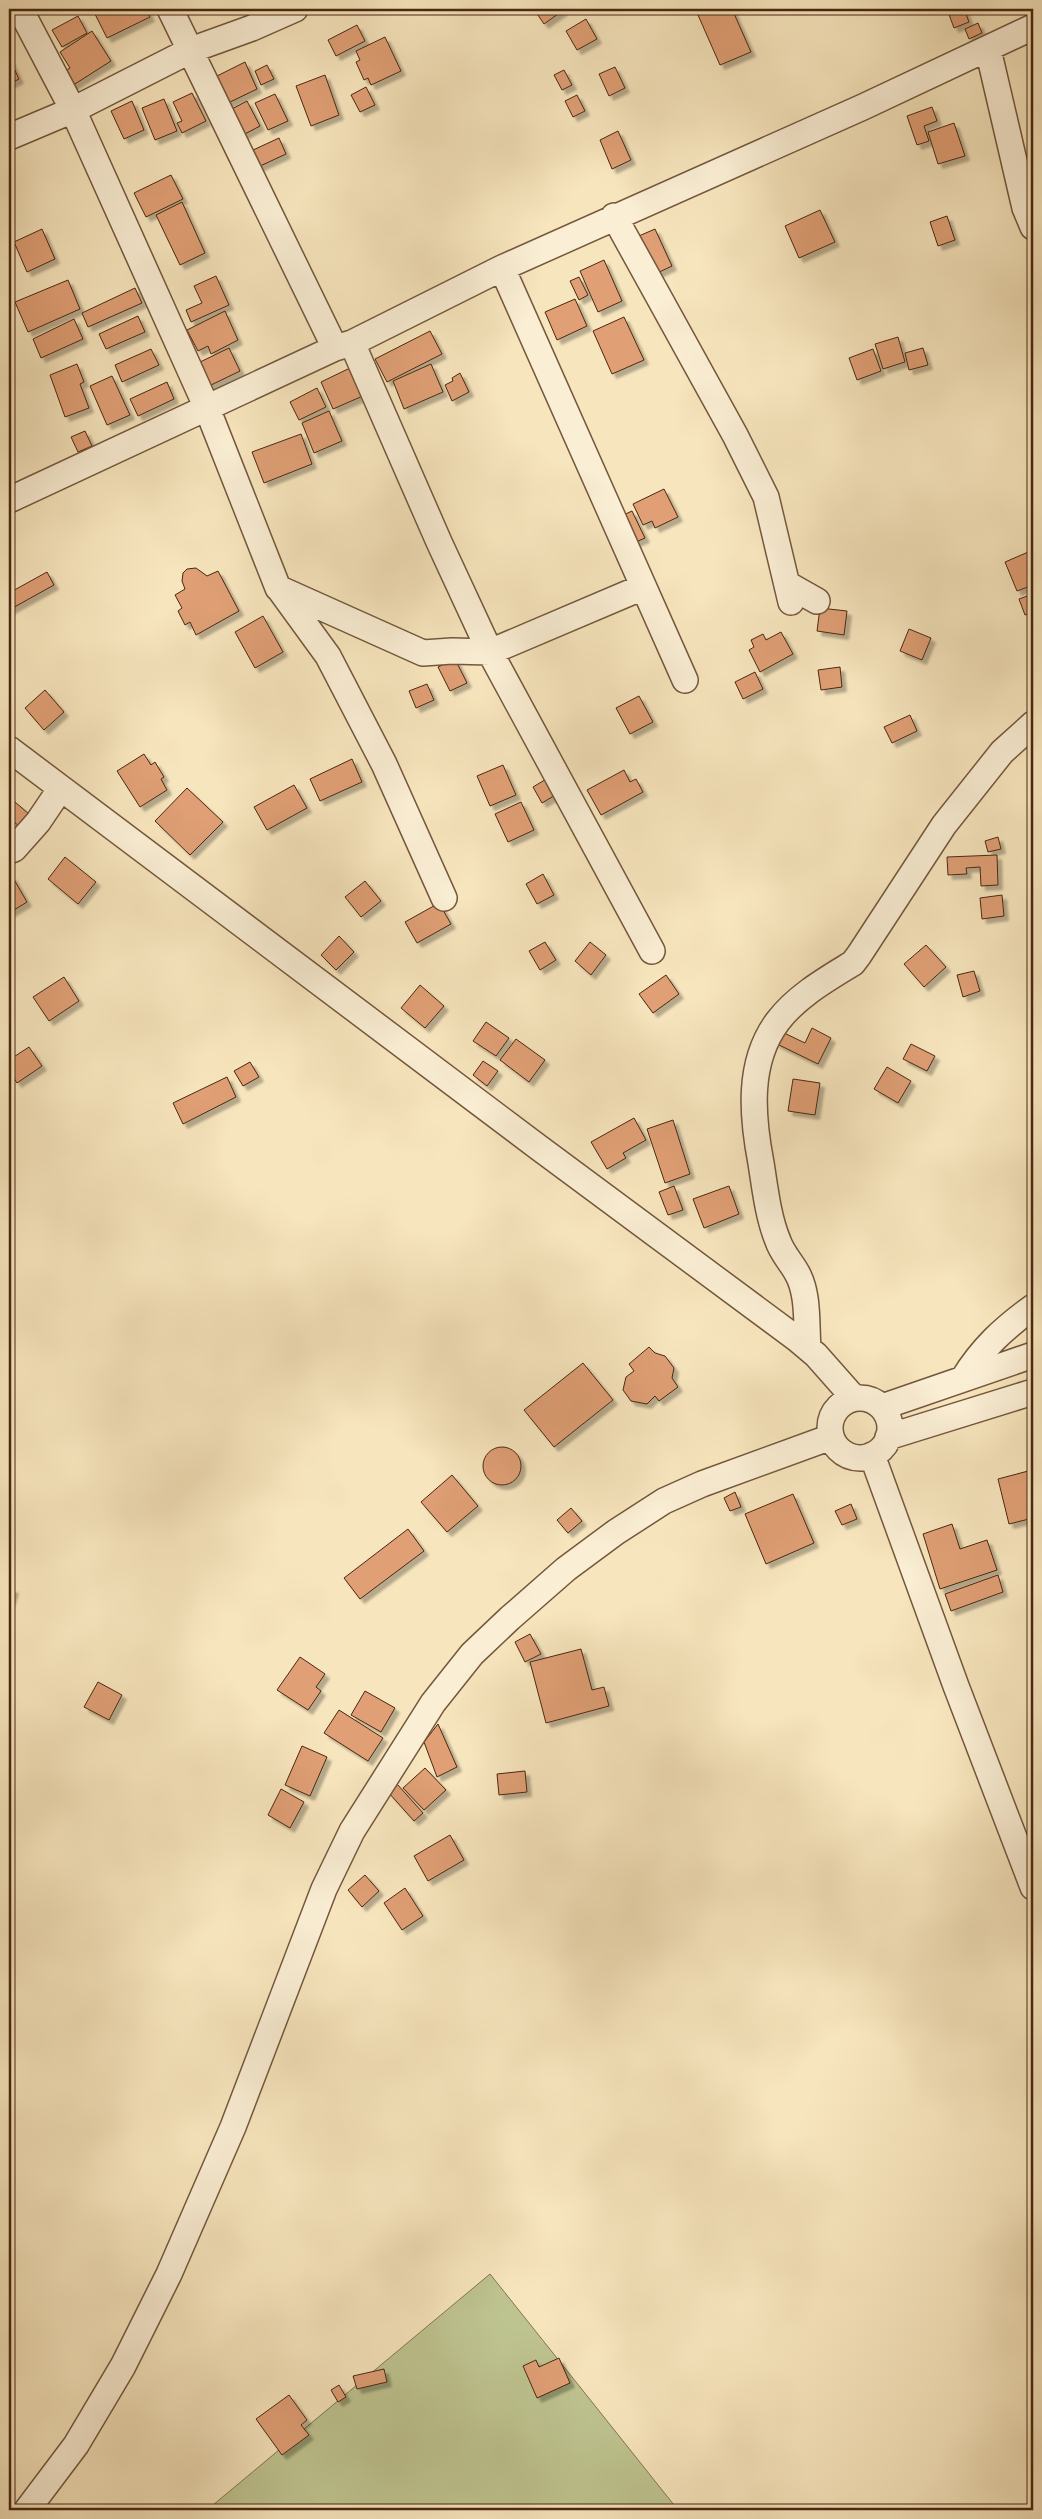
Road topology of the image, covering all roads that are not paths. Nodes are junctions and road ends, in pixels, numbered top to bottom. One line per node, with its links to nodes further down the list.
1 (20, 9): 7 (street)
2 (170, 9): 6 (street)
3 (295, 9): 6 (street)
4 (1033, 27): 5 (street)
5 (988, 49): 9 (street); 10 (street)
6 (191, 50): 7 (street); 12 (street)
7 (73, 110): 8 (street); 13 (street)
8 (9, 137)
9 (614, 216): 11 (street); 17 (street)
10 (1033, 227)
11 (502, 268): 12 (street); 15 (street)
12 (344, 345): 13 (street); 18 (street)
13 (207, 408): 14 (street); 16 (street)
14 (9, 500)
15 (643, 587): 18 (street); 19 (street)
16 (278, 588): 18 (street); 24 (street)
17 (818, 601)
18 (490, 652): 25 (street)
19 (685, 680)
20 (1033, 724): 27 (street)
21 (9, 749): 22 (street)
22 (61, 788): 23 (street); 27 (street)
23 (9, 851)
24 (444, 898)
25 (652, 951)
26 (1033, 1308): 29 (street)
27 (808, 1348): 31 (street)
28 (1033, 1356): 29 (street)
29 (963, 1379): 32 (street)
30 (1033, 1392): 34 (street)
31 (854, 1398): 32 (street); 33 (street)
32 (882, 1408): 34 (street)
33 (831, 1437): 35 (street); 38 (street)
34 (888, 1437): 35 (street)
35 (872, 1455): 36 (street)
36 (1024, 1836): 37 (street)
37 (1033, 1887)
38 (27, 2510)

